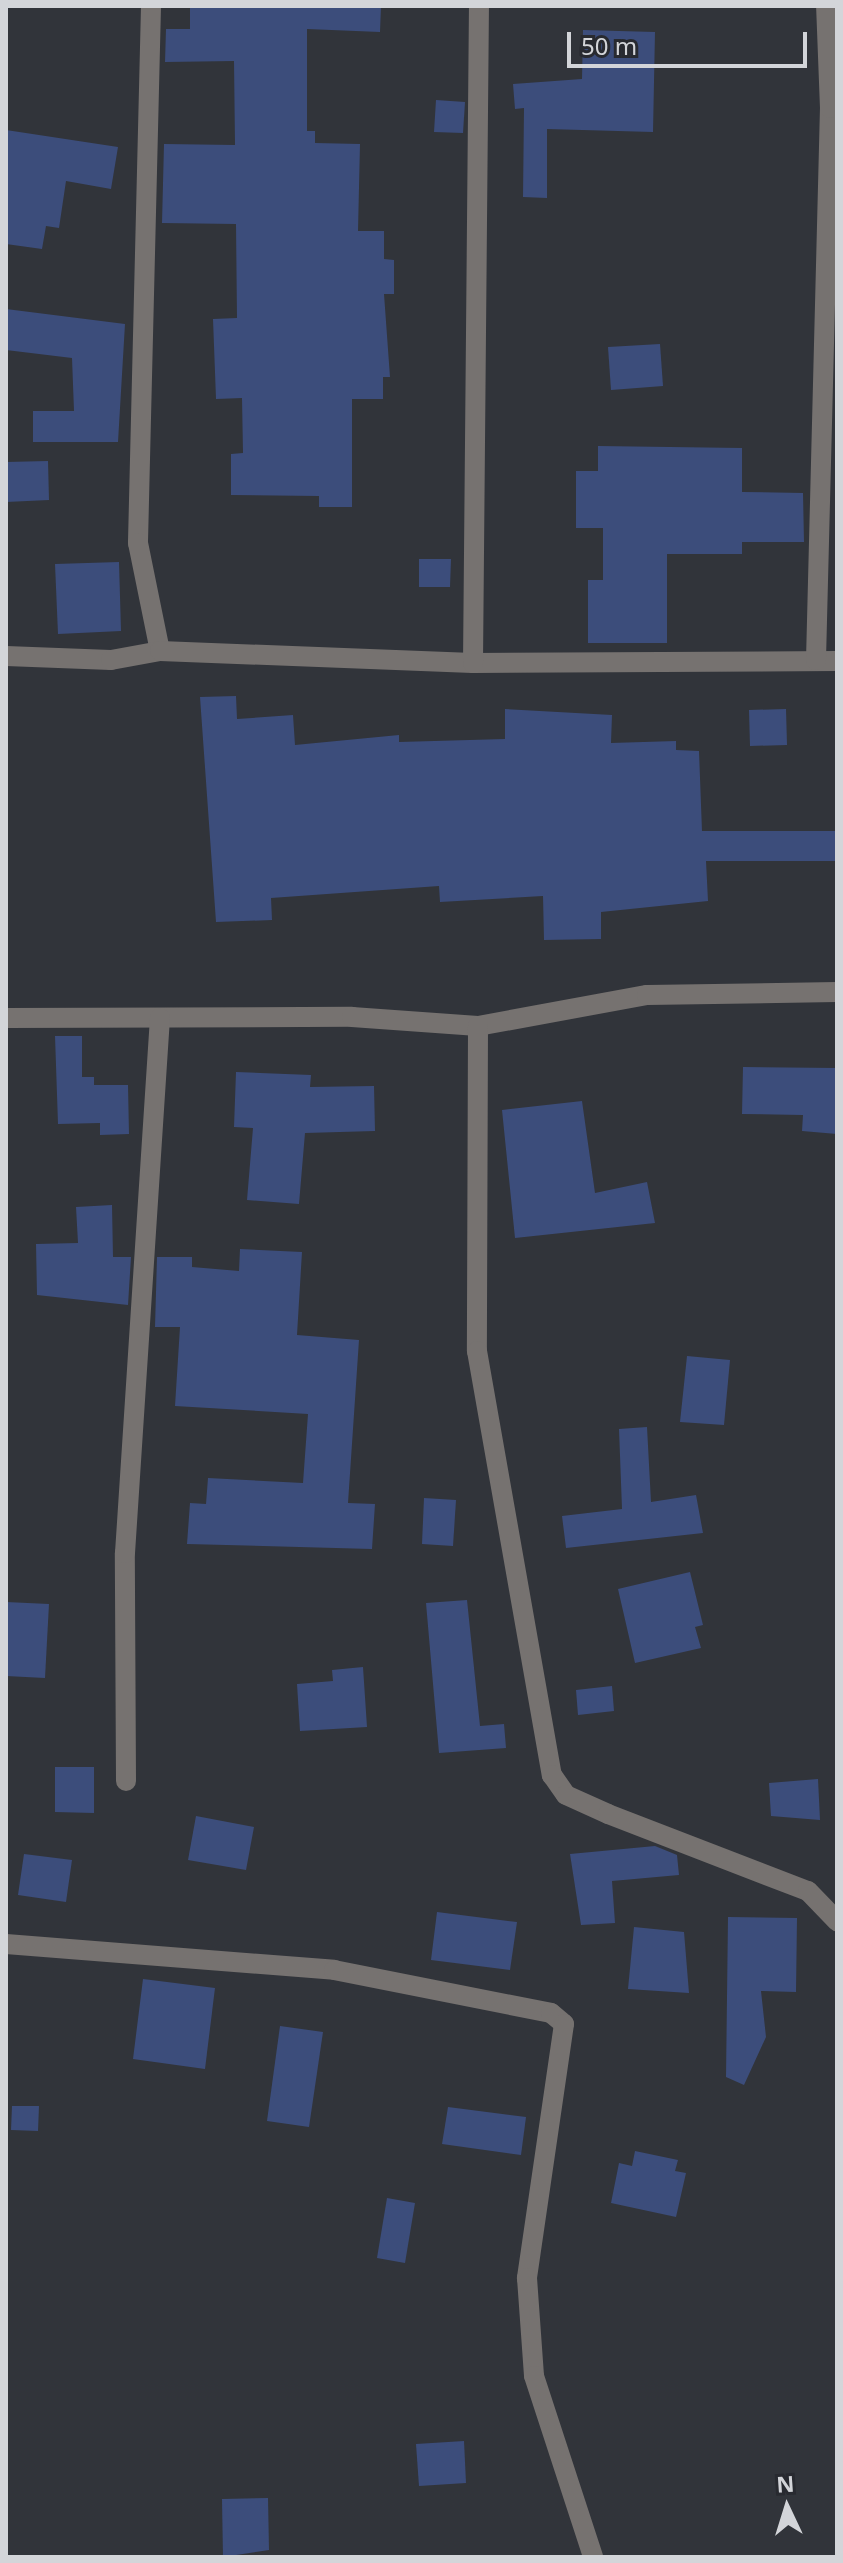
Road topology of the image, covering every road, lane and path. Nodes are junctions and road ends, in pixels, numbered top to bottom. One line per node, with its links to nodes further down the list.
1 (151, 6): 4 (street)
2 (479, 6): 8 (street)
3 (826, 6): 6 (street)
4 (160, 651): 5 (street); 8 (street)
5 (6, 656)
6 (816, 660): 7 (street); 8 (street)
7 (837, 661)
8 (473, 663)
9 (837, 992): 12 (street)
10 (6, 1018): 11 (street)
11 (160, 1018): 12 (street); 13 (street)
12 (478, 1026): 14 (street)
13 (126, 1781)
14 (837, 1921)
15 (6, 1944): 16 (street)
16 (593, 2557)

